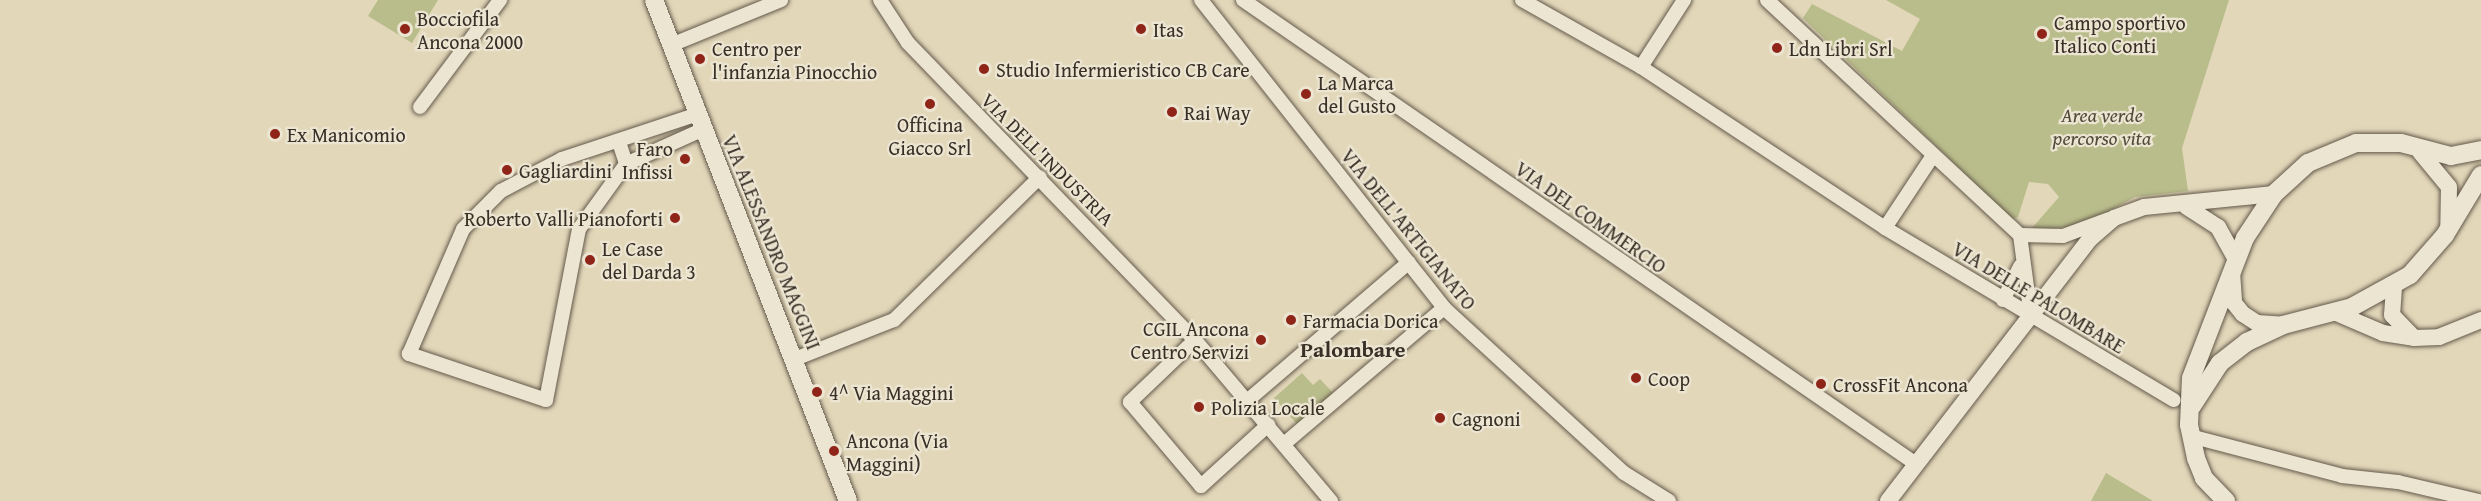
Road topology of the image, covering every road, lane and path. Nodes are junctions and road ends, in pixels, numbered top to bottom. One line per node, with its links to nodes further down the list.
1 (500, 0): 12 (street)
2 (654, 0): 10 (main road, VIA ALESSANDRO MAGGINI)
3 (781, 0): 10 (street)
4 (880, 0): 20 (street, VIA DELL'INDUSTRIA)
5 (1244, 0): 46 (street, VIA DEL COMMERCIO)
6 (1522, 0): 11 (street, VIA DELLE PALOMBARE)
7 (1684, 0): 11 (street)
8 (1767, 0): 17 (street)
9 (1202, 1): 27 (street, VIA DELL'ARTIGIANATO)
10 (670, 45): 13 (main road, VIA ALESSANDRO MAGGINI)
11 (1641, 67): 24 (street, VIA DELLE PALOMBARE)
12 (420, 107)
13 (701, 122): 14 (street); 18 (street); 39 (main road, VIA ALESSANDRO MAGGINI)
14 (619, 142): 18 (street); 18 (street)
15 (2481, 150): 16 (main road)
16 (2420, 152): 21 (main road); 26 (street)
17 (1932, 157): 24 (street); 25 (street)
18 (626, 164)
19 (2481, 175): 26 (main road)
20 (1040, 177): 38 (street, VIA DELL'INDUSTRIA); 39 (street)
21 (2274, 194): 22 (street); 28 (main road)
22 (2187, 207): 23 (street); 28 (street)
23 (2114, 218): 25 (street); 34 (street)
24 (1885, 228): 31 (street, VIA DELLE PALOMBARE)
25 (2020, 235): 29 (street)
26 (2445, 236): 30 (main road)
27 (1409, 262): 32 (street, VIA DELL'ARTIGIANATO); 41 (street)
28 (2234, 265): 36 (street); 42 (main road)
29 (2020, 266): 31 (street); 34 (street)
30 (2394, 287): 33 (main road); 37 (street)
31 (2003, 300): 34 (street, VIA DELLE PALOMBARE)
32 (1444, 308): 45 (street); 49 (street, VIA DELL'ARTIGIANATO)
33 (2334, 312): 36 (main road); 37 (street)
34 (2031, 316): 40 (street, VIA DELLE PALOMBARE); 46 (street)
35 (2481, 320): 37 (street)
36 (2283, 325): 42 (main road)
37 (2414, 338)
38 (1195, 340): 41 (street, VIA DELL'INDUSTRIA); 43 (street)
39 (795, 359): 47 (main road, VIA ALESSANDRO MAGGINI)
40 (2174, 400)
41 (1247, 401): 43 (street, VIA DELL'INDUSTRIA)
42 (2189, 413): 44 (main road)
43 (1268, 425): 45 (street, VIA DELL'INDUSTRIA)
44 (2190, 436): 51 (main road); 52 (street)
45 (1284, 444): 48 (street, VIA DELL'INDUSTRIA)
46 (1916, 464): 50 (street)
47 (848, 501)
48 (1331, 501)
49 (1669, 501)
50 (1888, 501)
51 (2226, 501)
52 (2479, 501)

